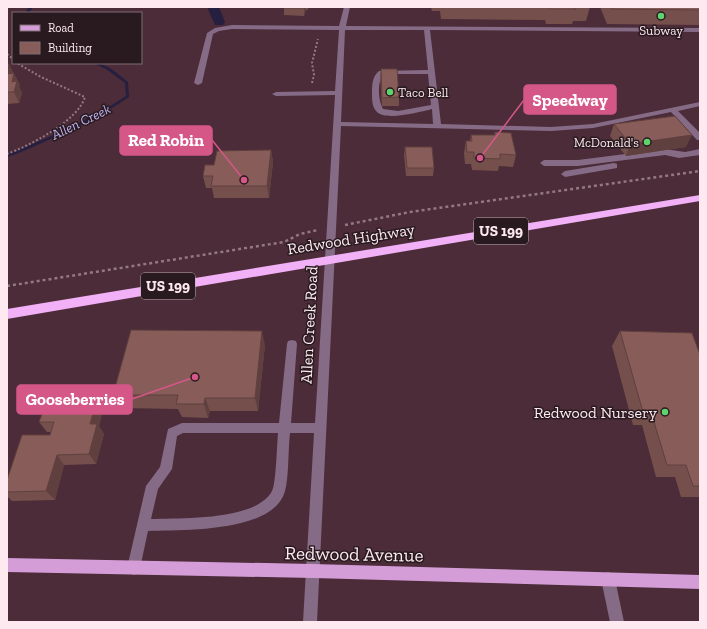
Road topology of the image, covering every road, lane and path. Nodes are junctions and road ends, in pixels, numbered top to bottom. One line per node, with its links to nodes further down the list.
1 (347, 7): 2 (street, Allen Creek Road)
2 (342, 28): 3 (street); 8 (street); 10 (street, Allen Creek Road)
3 (428, 28): 4 (street); 7 (street)
4 (700, 30)
5 (317, 38): 9 (path)
6 (19, 64): 19 (path)
7 (432, 72): 12 (street); 12 (street)
8 (198, 83)
9 (310, 87)
10 (338, 93): 11 (street); 15 (street, Allen Creek Road)
11 (276, 94)
12 (435, 106): 16 (street)
13 (698, 107): 14 (street)
14 (673, 110): 16 (street); 17 (street)
15 (337, 124): 16 (street); 25 (street, Allen Creek Road)
16 (437, 126)
17 (700, 138)
18 (700, 152): 20 (street)
19 (7, 154)
20 (685, 154): 21 (street); 23 (street)
21 (544, 163)
22 (700, 171): 25 (path)
23 (565, 174)
24 (700, 198): 26 (highway, Redwood Highway / US 199)
25 (331, 228): 26 (street, Allen Creek Road); 27 (path)
26 (329, 259): 28 (highway, Redwood Highway / US 199); 31 (street, Allen Creek Road)
27 (7, 286)
28 (7, 314)
29 (292, 344): 30 (street)
30 (284, 428): 31 (street); 32 (street); 32 (street)
31 (321, 428): 35 (street, Allen Creek Road)
32 (143, 525): 34 (street)
33 (7, 566): 34 (main road, Redwood Avenue)
34 (134, 568): 35 (main road, Redwood Avenue)
35 (313, 571): 36 (main road, Redwood Avenue); 38 (street, Allen Creek Road)
36 (608, 579): 37 (main road, Redwood Avenue); 39 (street)
37 (700, 582)
38 (310, 622)
39 (617, 622)

